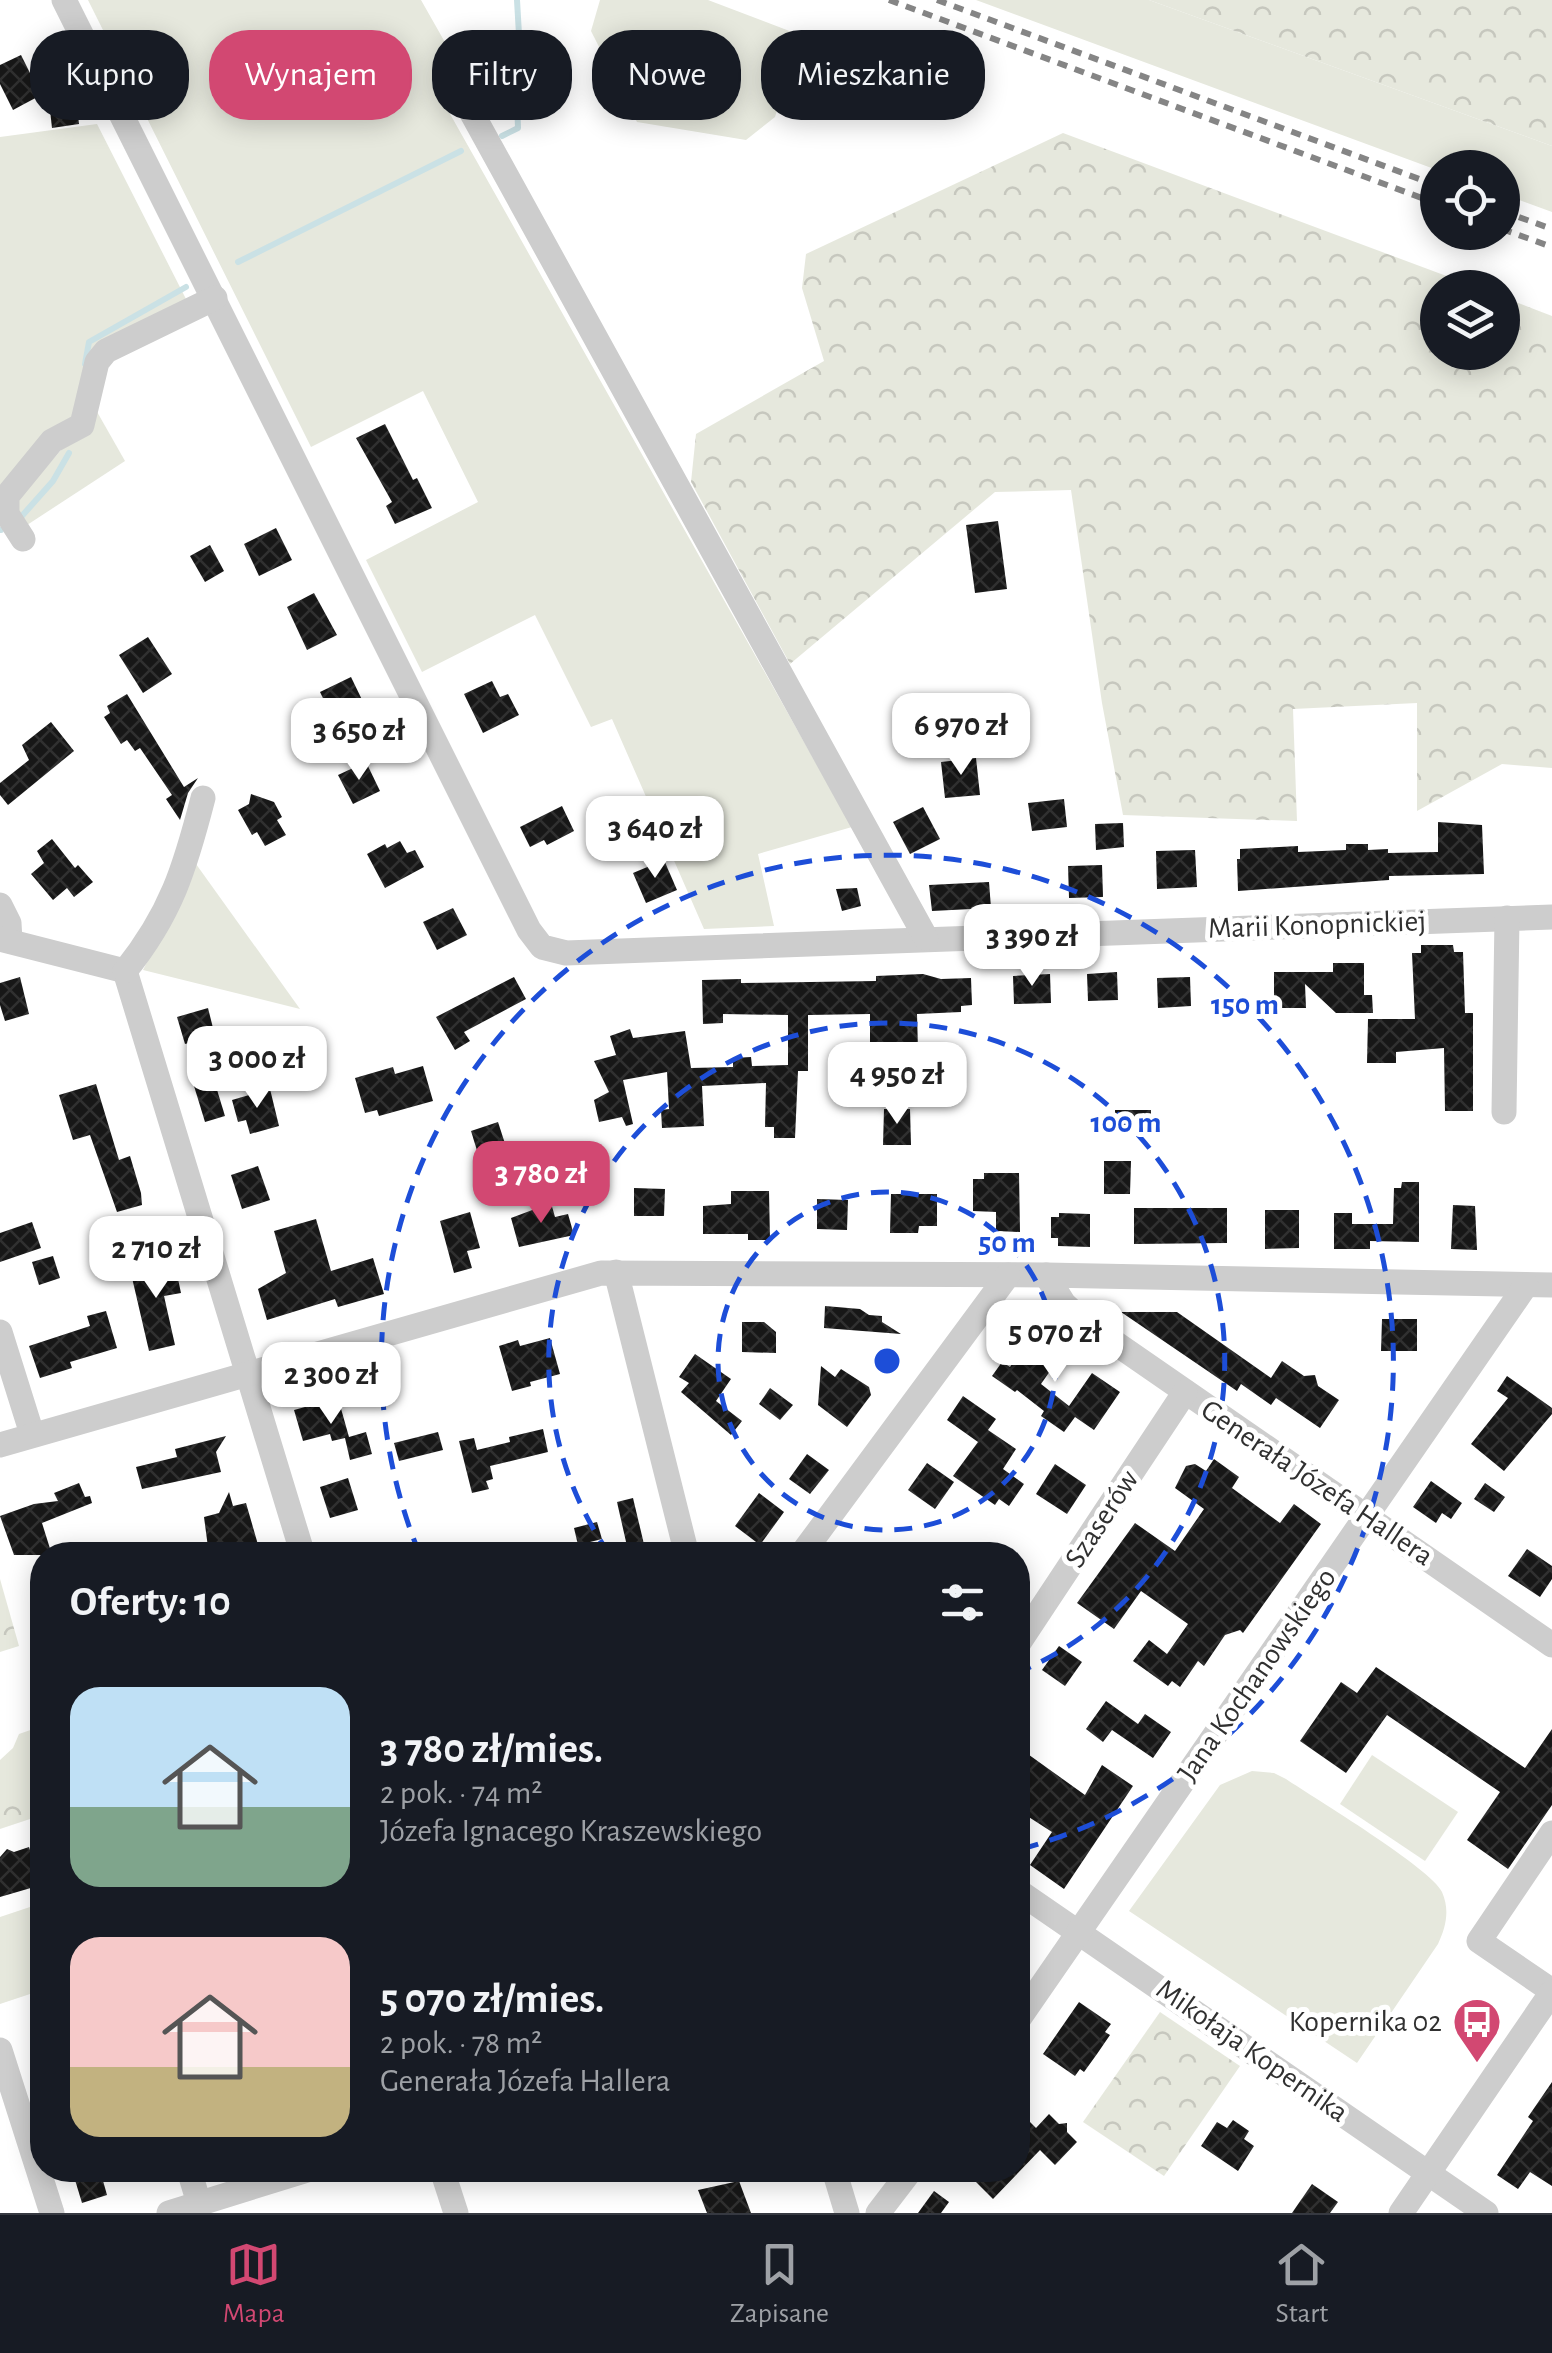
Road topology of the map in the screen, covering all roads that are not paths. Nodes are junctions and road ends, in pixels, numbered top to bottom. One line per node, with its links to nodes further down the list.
1 (64, 0): 3 (street)
2 (475, 120): 9 (street)
3 (215, 298): 4 (street); 9 (street, Marii Konopnickiej)
4 (23, 539)
5 (203, 798): 11 (street)
6 (0, 905): 10 (street)
7 (1552, 917): 8 (street, Marii Konopnickiej)
8 (1507, 918): 9 (street, Marii Konopnickiej); 12 (street)
9 (926, 938)
10 (5, 940): 11 (street)
11 (125, 971): 20 (street)
12 (1504, 1112)
13 (616, 1272): 14 (street); 20 (street); 26 (street)
14 (1008, 1275): 15 (street); 27 (street)
15 (1046, 1275): 16 (street); 21 (street, Generała Józefa Hallera)
16 (1474, 1284): 17 (street); 18 (street)
17 (1539, 1285): 18 (street, Jana Kochanowskiego)
18 (1494, 1328): 24 (street, Jana Kochanowskiego)
19 (0, 1332): 22 (street)
20 (249, 1374): 22 (street); 25 (street)
21 (1184, 1392): 24 (street, Generała Józefa Hallera); 28 (street, Szaserów)
22 (32, 1434): 23 (street)
23 (0, 1445)
24 (1366, 1516): 29 (street, Generała Józefa Hallera); 32 (street, Jana Kochanowskiego)
25 (299, 1542)
26 (684, 1542)
27 (810, 1542)
28 (1030, 1626)
29 (1552, 1644)
30 (1552, 1833): 33 (street)
31 (1030, 1899): 32 (street, Mikołaja Kopernika)
32 (1080, 1932): 34 (street, Jana Kochanowskiego); 37 (street, Mikołaja Kopernika)
33 (1552, 1991): 37 (street)
34 (1030, 2003)
35 (0, 2050): 36 (street)
36 (30, 2144)
37 (1428, 2173): 50 (street); 51 (street, Mikołaja Kopernika)
38 (42, 2182): 45 (street)
39 (193, 2182): 44 (street)
40 (268, 2182): 44 (street)
41 (446, 2182): 47 (street)
42 (837, 2182): 48 (street)
43 (902, 2182): 49 (street)
44 (199, 2203): 46 (street)
45 (52, 2213)
46 (169, 2213)
47 (456, 2213)
48 (846, 2213)
49 (878, 2213)
50 (1401, 2213)
51 (1486, 2213)

